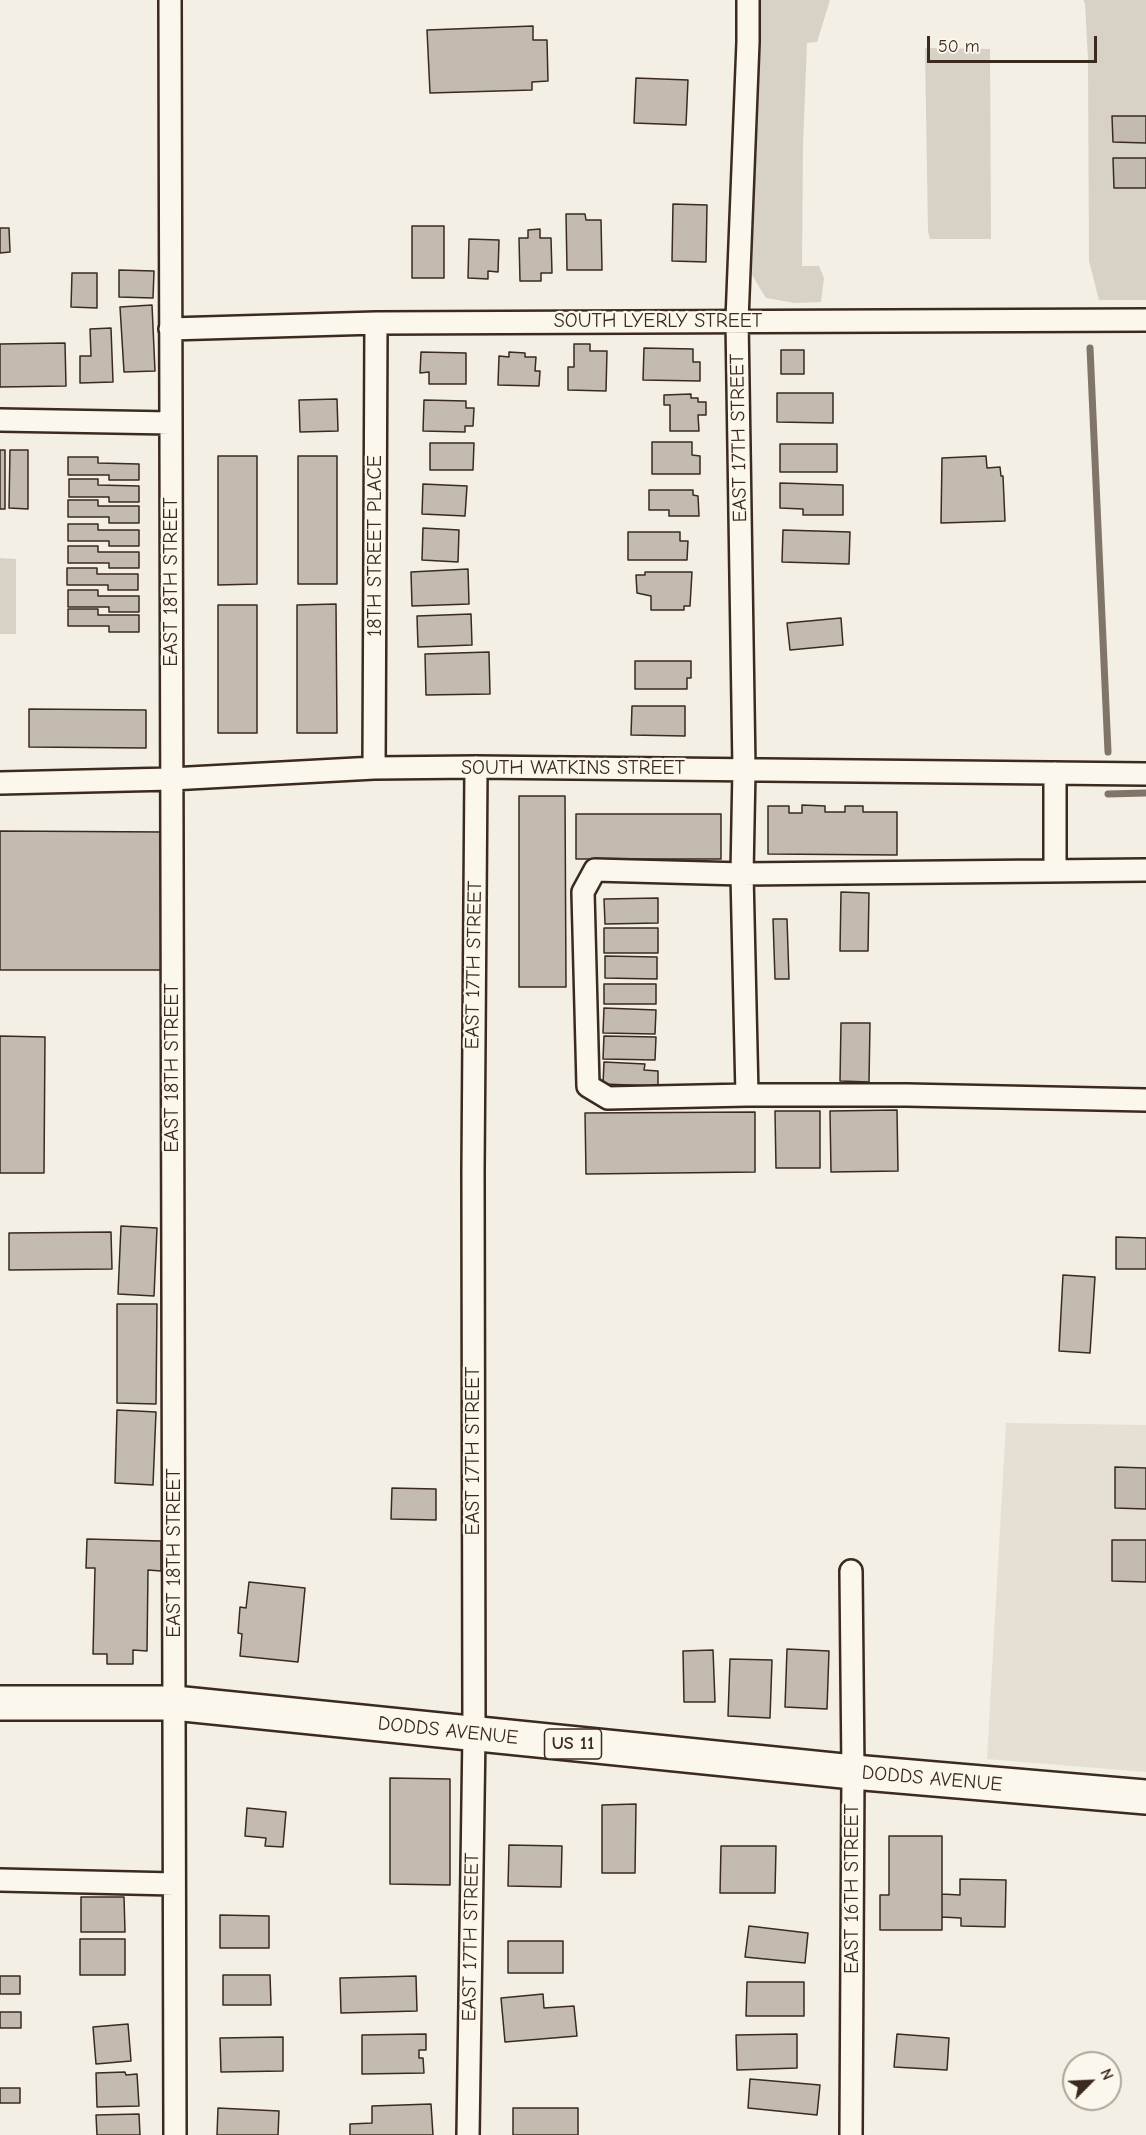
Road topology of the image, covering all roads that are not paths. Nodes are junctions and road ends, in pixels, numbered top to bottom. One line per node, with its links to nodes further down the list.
1 (170, 0): 6 (street, EAST 18TH STREET)
2 (748, 0): 4 (street, EAST 17TH STREET)
3 (1146, 320): 4 (street, SOUTH LYERLY STREET)
4 (737, 321): 5 (street, SOUTH LYERLY STREET); 11 (street, EAST 17TH STREET)
5 (376, 323): 6 (street, SOUTH LYERLY STREET); 10 (street, 18TH STREET PLACE)
6 (170, 329): 8 (street, EAST 18TH STREET)
7 (0, 420): 8 (street)
8 (171, 423): 14 (street, EAST 18TH STREET)
9 (476, 767): 10 (street, SOUTH WATKINS STREET); 11 (street, SOUTH WATKINS STREET); 24 (street, EAST 17TH STREET)
10 (374, 768): 14 (street, SOUTH WATKINS STREET)
11 (744, 769): 12 (street, SOUTH WATKINS STREET); 18 (street, EAST 17TH STREET)
12 (1055, 773): 13 (street, SOUTH WATKINS STREET); 17 (street)
13 (1146, 774)
14 (171, 779): 15 (street, SOUTH WATKINS STREET); 23 (street, EAST 18TH STREET)
15 (0, 783)
16 (1146, 870): 17 (street)
17 (1055, 871): 18 (street)
18 (742, 874): 19 (street, EAST 17TH STREET); 19 (street)
19 (747, 1095): 20 (street)
20 (1146, 1100)
21 (851, 1571): 25 (street, EAST 16TH STREET)
22 (0, 1703): 23 (main road, DODDS AVENUE / US 11)
23 (174, 1703): 24 (main road, DODDS AVENUE / US 11); 28 (street, EAST 18TH STREET)
24 (474, 1734): 25 (main road, DODDS AVENUE / US 11); 30 (street, EAST 17TH STREET)
25 (853, 1772): 26 (main road, DODDS AVENUE / US 11); 31 (street, EAST 16TH STREET)
26 (1146, 1797)
27 (0, 1880): 28 (street)
28 (174, 1884): 29 (street, EAST 18TH STREET)
29 (175, 2135)
30 (468, 2135)
31 (851, 2135)

